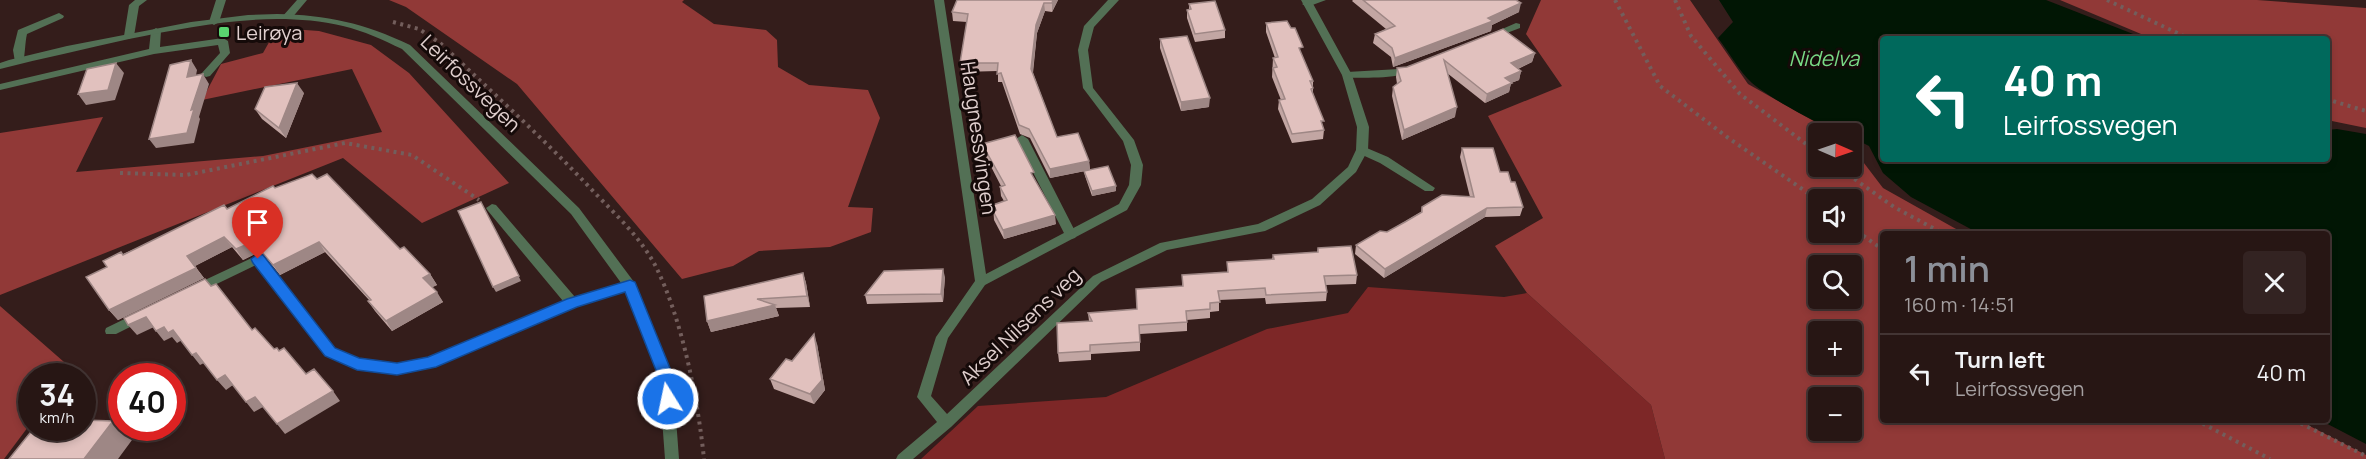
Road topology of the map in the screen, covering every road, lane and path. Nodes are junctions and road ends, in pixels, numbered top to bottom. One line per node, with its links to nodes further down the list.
1 (142, 0): 17 (street)
2 (222, 0): 14 (street)
3 (302, 0): 12 (street)
4 (939, 0): 41 (street, Haugnessvingen)
5 (1114, 0): 38 (street)
6 (1321, 0): 10 (street)
7 (1615, 0): 35 (path)
8 (1675, 0): 30 (path)
9 (2107, 0): 18 (path)
10 (1307, 2): 25 (street)
11 (58, 16): 21 (street)
12 (287, 17): 14 (street, Leirfossvegen); 42 (street, Leirfossvegen)
13 (388, 20): 52 (path)
14 (214, 22): 16 (street, Leirfossvegen)
15 (1516, 26): 19 (street)
16 (156, 32): 17 (street, Leirfossvegen); 20 (street)
17 (129, 36): 21 (street, Leirfossvegen)
18 (2184, 36)
19 (1485, 39)
20 (154, 51): 24 (street); 26 (street)
21 (19, 60): 23 (street, Leirfossvegen)
22 (1422, 64): 25 (street)
23 (0, 66)
24 (206, 74)
25 (1347, 75): 31 (street)
26 (0, 87)
27 (2330, 100): 28 (path)
28 (2366, 111)
29 (1022, 139): 38 (street)
30 (1808, 145)
31 (1362, 150): 34 (street); 47 (street, Aksel Nilsens veg)
32 (120, 173): 36 (path)
33 (1852, 177): 37 (path)
34 (1429, 188)
35 (1808, 193)
36 (492, 208): 44 (street)
37 (1938, 231)
38 (1071, 235): 41 (street)
39 (1862, 235): 40 (path)
40 (1880, 248)
41 (981, 282): 47 (street)
42 (630, 285): 44 (street); 51 (street, Leirfossvegen)
43 (184, 295): 44 (street)
44 (572, 303)
45 (153, 310): 46 (street)
46 (111, 331)
47 (946, 423): 53 (street, Aksel Nilsens veg)
48 (2202, 423): 54 (path)
49 (2300, 423): 50 (path)
50 (2366, 456)
51 (672, 459)
52 (704, 459)
53 (903, 459)
54 (2270, 459)

